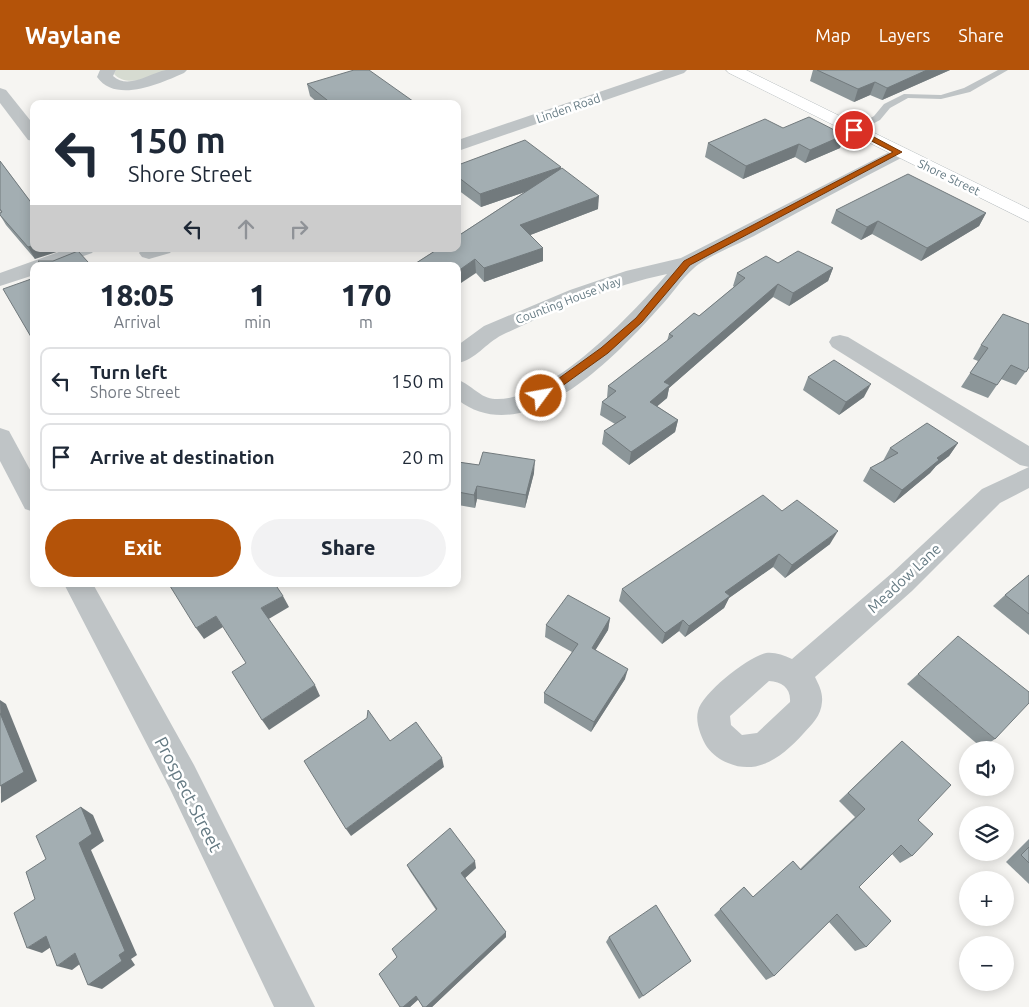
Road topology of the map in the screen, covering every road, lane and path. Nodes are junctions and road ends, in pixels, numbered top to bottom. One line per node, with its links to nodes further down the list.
1 (108, 70): 2 (street)
2 (179, 70)
3 (679, 70): 9 (street, Linden Road)
4 (734, 70): 7 (main road, Shore Street)
5 (1004, 70): 7 (lane)
6 (0, 92): 8 (street)
7 (854, 130): 10 (main road, Shore Street)
8 (30, 131)
9 (461, 145)
10 (899, 152): 11 (main road, Shore Street); 14 (street, Counting House Way)
11 (1029, 216)
12 (77, 252): 13 (street)
13 (48, 262)
14 (687, 263): 18 (street, Counting House Way); 19 (street, Counting House Way)
15 (30, 269): 16 (street)
16 (0, 280)
17 (840, 342): 21 (street)
18 (461, 354)
19 (461, 390)
20 (0, 437): 23 (street)
21 (1029, 458)
22 (1024, 484): 25 (street, Meadow Lane)
23 (30, 494)
24 (80, 587): 26 (street, Prospect Street)
25 (795, 675)
26 (295, 1007)

